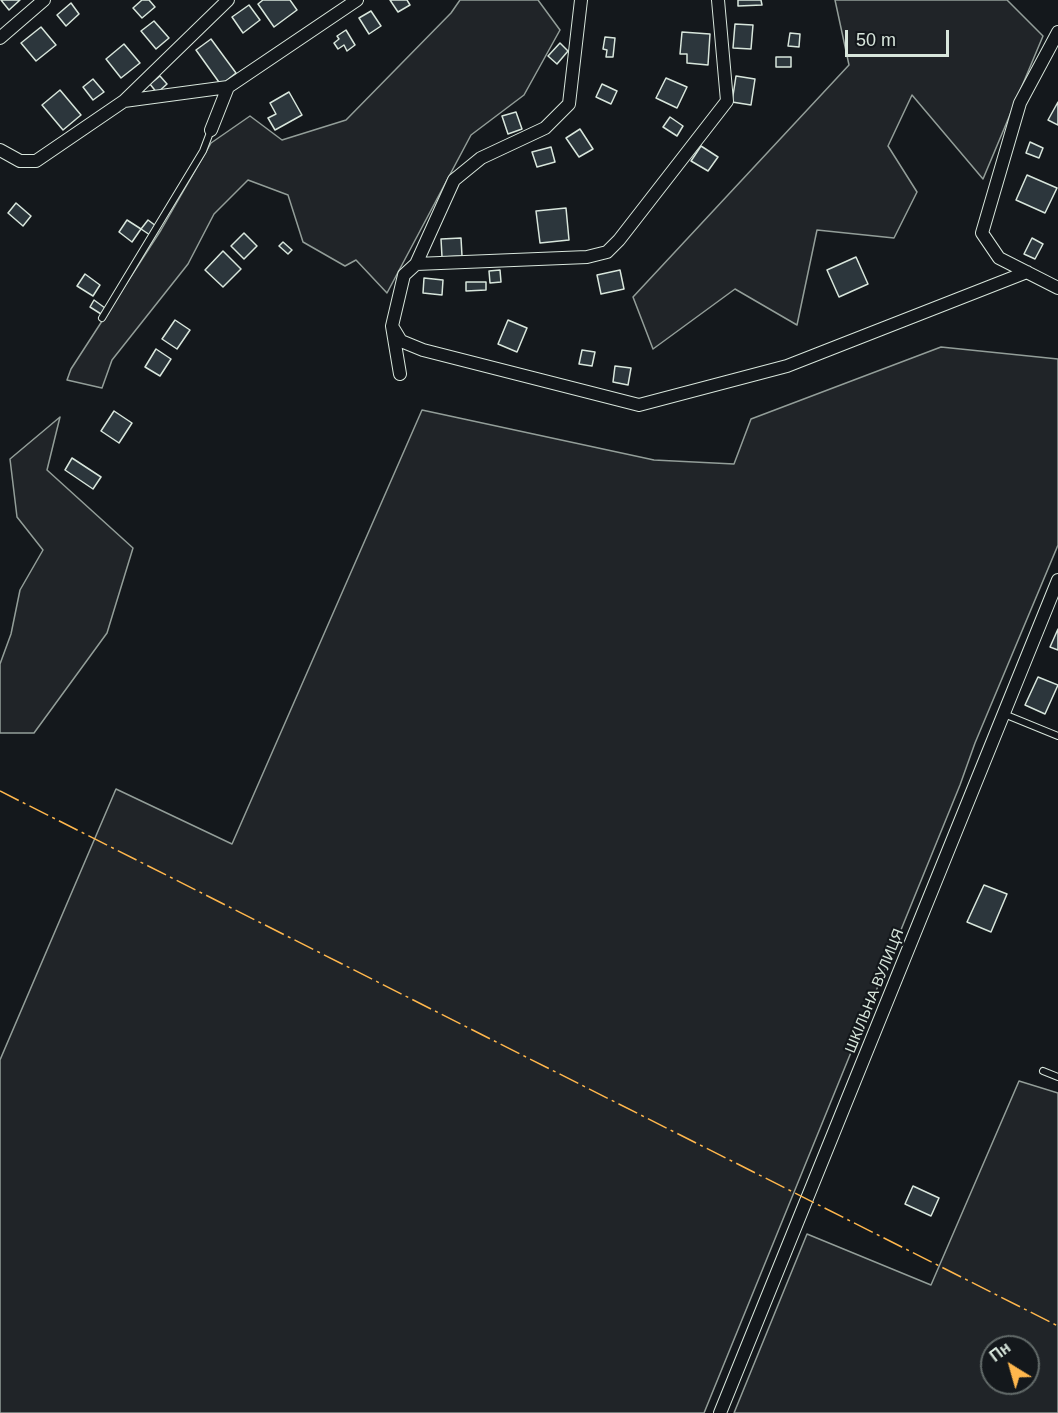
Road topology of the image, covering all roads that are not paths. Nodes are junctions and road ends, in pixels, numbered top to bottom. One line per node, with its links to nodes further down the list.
1 (44, 0): 7 (street)
2 (228, 0): 9 (street)
3 (357, 0): 8 (street)
4 (581, 0): 12 (street)
5 (718, 0): 12 (street)
6 (1058, 32): 13 (street)
7 (0, 38)
8 (228, 87): 9 (street); 10 (street)
9 (124, 101): 11 (street)
10 (211, 130): 15 (lane)
11 (0, 150)
12 (416, 264): 16 (street)
13 (1027, 272): 14 (street); 16 (street)
14 (1058, 288)
15 (102, 318)
16 (392, 326): 17 (street)
17 (400, 374)
18 (1058, 580): 19 (street, ШКІЛЬНА ВУЛИЦЯ)
19 (1004, 714): 20 (lane); 23 (street, ШКІЛЬНА ВУЛИЦЯ)
20 (1058, 736)
21 (1043, 1071): 22 (lane)
22 (1058, 1077)
23 (720, 1413)

